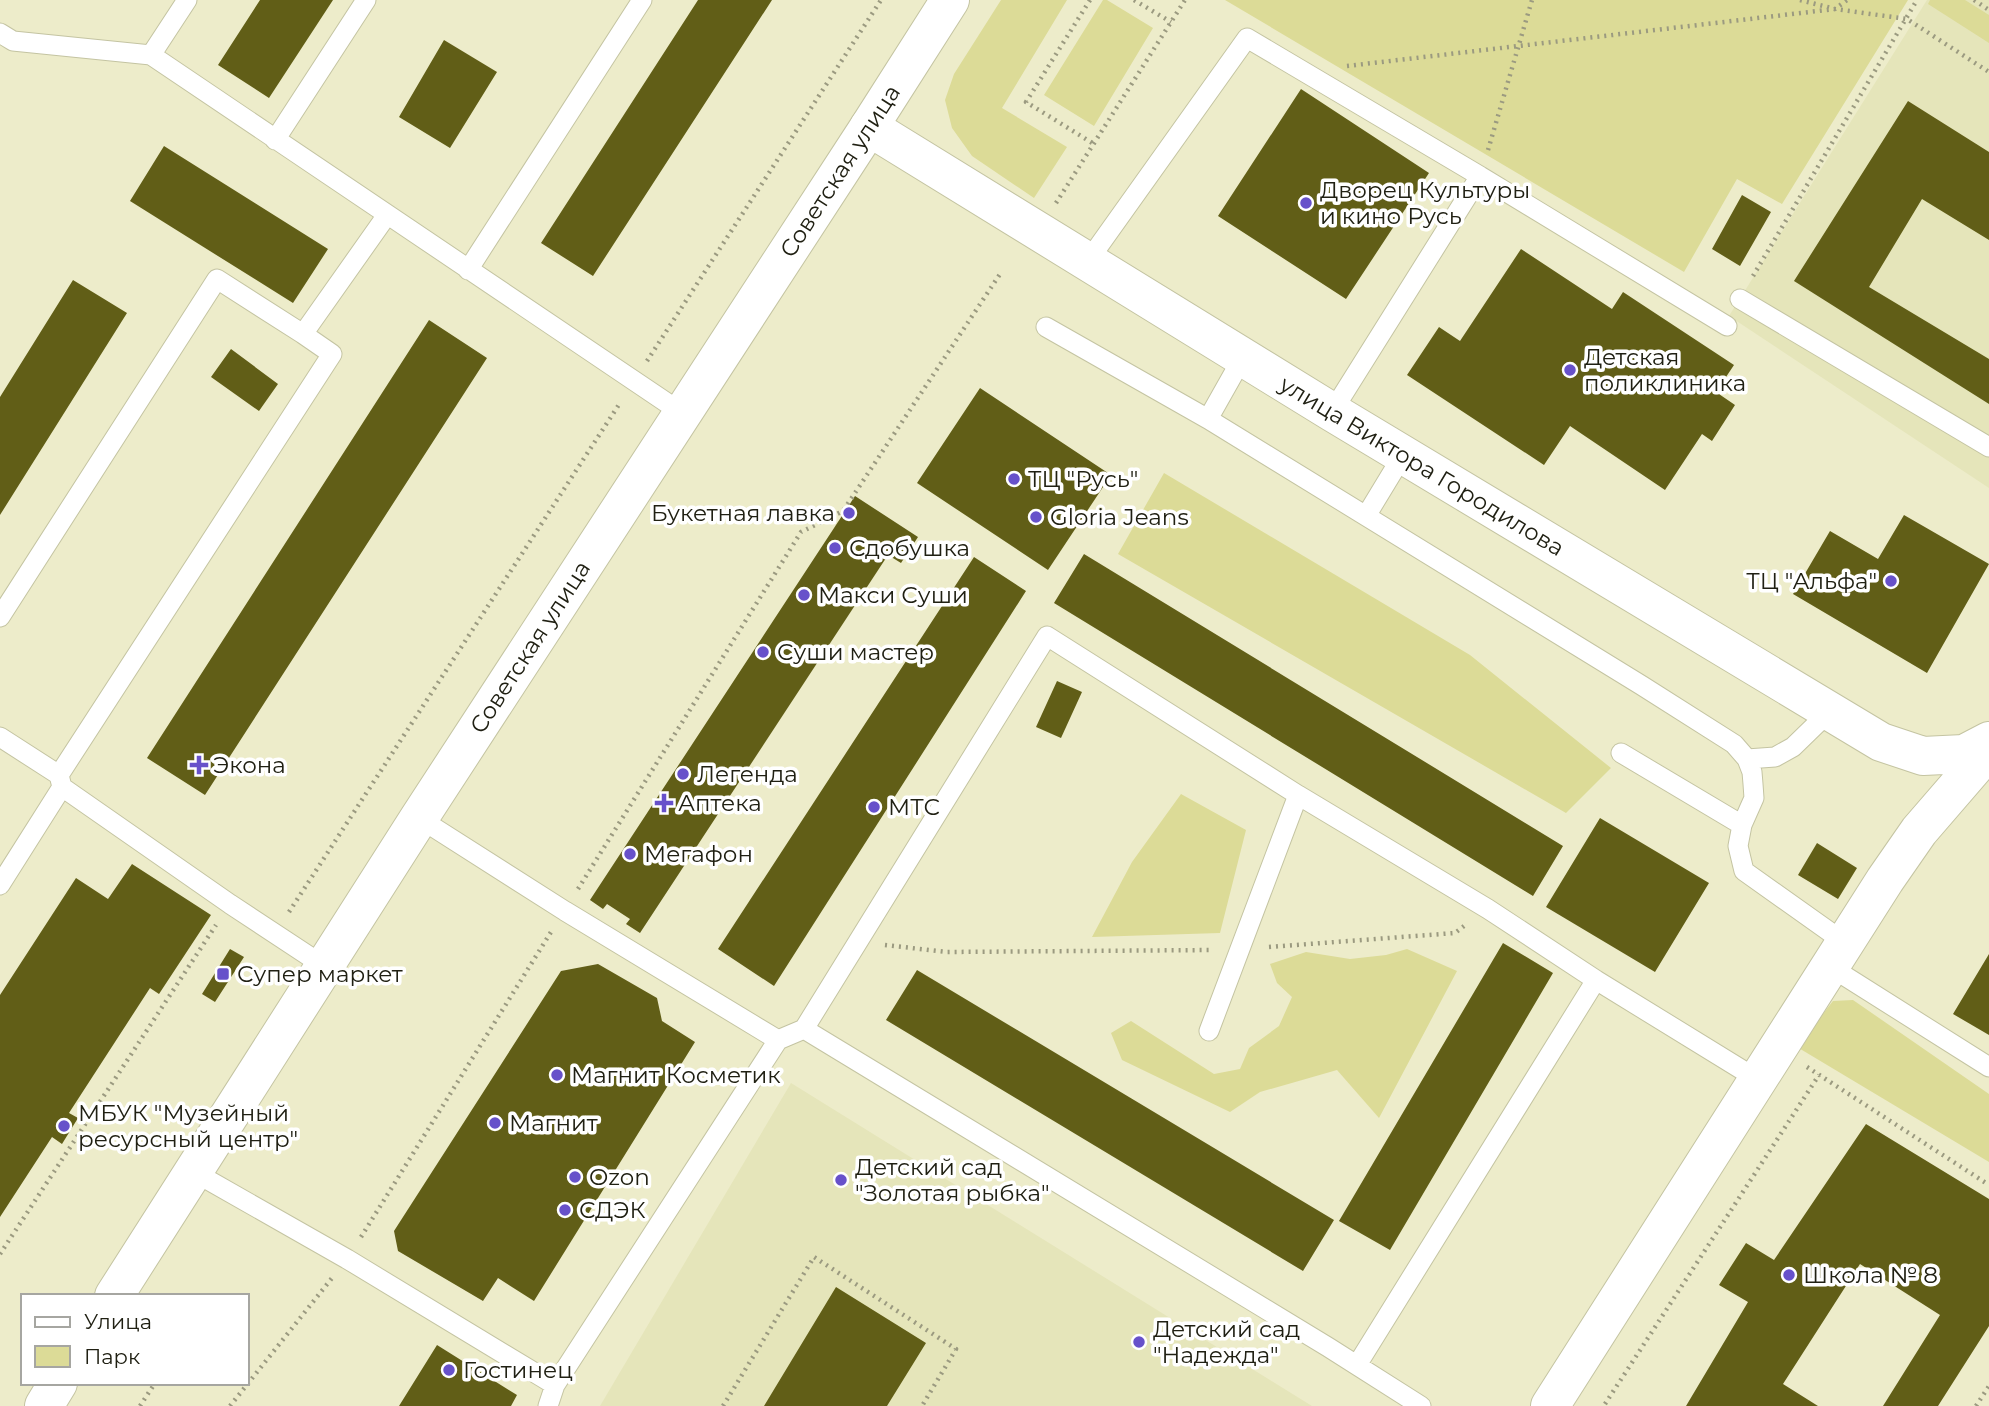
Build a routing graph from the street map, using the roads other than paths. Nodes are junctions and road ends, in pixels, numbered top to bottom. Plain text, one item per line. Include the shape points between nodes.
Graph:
1 (187, 0) edge
2 (366, 0) edge
3 (642, 0) edge
4 (950, 0) edge
5 (0, 33) edge
6 (151, 55) junction
7 (869, 127) junction
8 (275, 140) junction
9 (1480, 176) junction
10 (387, 215) junction
11 (1088, 261) junction
12 (468, 270) junction
13 (1740, 299) road end
14 (1727, 326) dead end
15 (1046, 327) dead end
16 (303, 334) junction
17 (1243, 358) junction
18 (1332, 412) junction
19 (682, 413) junction
20 (1208, 419) junction
21 (1989, 447) edge
22 (1403, 455) junction
23 (1366, 516) junction
24 (0, 617) edge
25 (1829, 711) junction
26 (0, 737) edge
27 (1989, 741) edge
28 (1989, 750) edge
29 (1621, 753) dead end
30 (1747, 759) junction
31 (61, 781) junction
32 (1297, 794) junction
33 (419, 818) junction
34 (1742, 825) junction
35 (0, 885) edge
36 (1837, 954) junction
37 (324, 966) junction
38 (1596, 980) junction
39 (804, 1029) junction
40 (1209, 1031) dead end
41 (778, 1040) junction
42 (1767, 1064) junction
43 (1989, 1067) edge
44 (194, 1172) junction
45 (115, 1294) edge
46 (1357, 1365) junction
47 (57, 1385) edge
48 (555, 1385) junction
49 (44, 1406) edge
50 (548, 1406) edge
51 (1421, 1406) edge
52 (1550, 1406) edge

1 - 6 lane
2 - 8 lane
3 - 12 lane
4 - 7 street, Советская улица
5 - 6 lane via 13,41
6 - 8 lane
7 - 11 street, улица Виктора Городилова
7 - 19 street, Советская улица
8 - 10 lane
9 - 11 lane via 1247,38
9 - 14 lane
9 - 18 lane
10 - 12 lane
10 - 16 lane
11 - 17 street, улица Виктора Городилова
12 - 19 lane
13 - 21 lane
15 - 20 lane
16 - 24 lane via 217,279
16 - 31 lane via 332,354
17 - 18 street, улица Виктора Городилова
17 - 20 lane
18 - 22 street, улица Виктора Городилова
19 - 33 street, Советская улица
20 - 23 lane
22 - 23 lane
22 - 25 street, улица Виктора Городилова
23 - 30 lane via 1664,699 1734,744
25 - 27 street, улица Виктора Городилова via 1881,742 1923,756 1964,754
25 - 30 lane via 1793,747 1775,757
26 - 31 lane
28 - 36 street via 1919,831
29 - 34 lane
30 - 34 lane via 1754,798
31 - 35 lane
31 - 37 lane
32 - 38 lane
32 - 39 lane via 1047,636
32 - 40 lane
33 - 37 street, Советская улица
33 - 41 lane
34 - 36 lane via 1738,846 1744,871
36 - 42 street
36 - 43 lane
37 - 44 street, Советская улица
38 - 42 lane
38 - 46 lane
39 - 41 lane
39 - 46 lane
41 - 48 lane
42 - 52 street
44 - 45 street, Советская улица
44 - 48 lane
46 - 51 lane
47 - 49 street
48 - 50 lane

